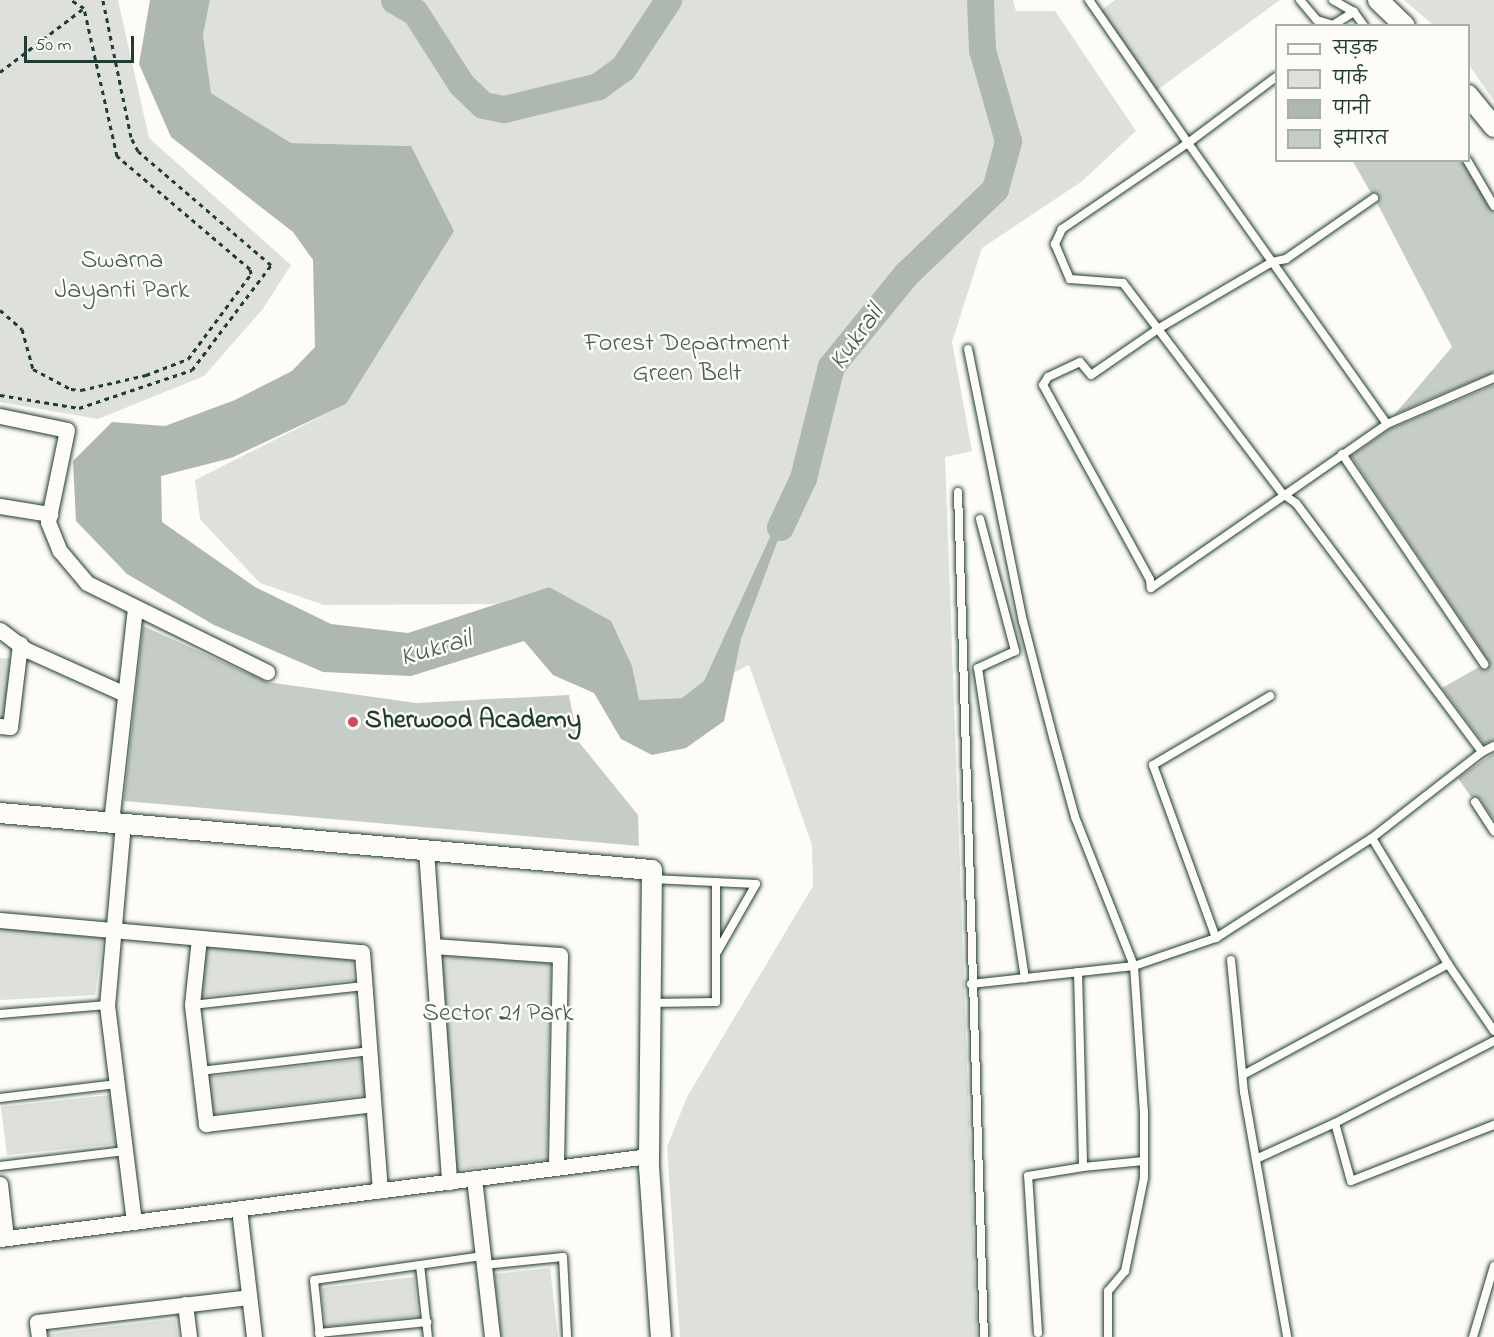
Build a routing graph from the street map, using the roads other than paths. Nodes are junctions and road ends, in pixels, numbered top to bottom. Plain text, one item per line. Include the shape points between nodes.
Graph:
1 (1089, 0) edge
2 (1300, 0) edge
3 (1333, 0) edge
4 (1378, 0) edge
5 (1354, 12) junction
6 (1330, 24) edge
7 (1335, 24) edge
8 (1363, 24) edge
9 (1403, 24) edge
10 (1275, 78) edge
11 (1470, 97) edge
12 (1494, 126) edge
13 (1188, 143) junction
14 (1468, 162) edge
15 (1374, 198) dead end
16 (1494, 206) edge
17 (1272, 262) junction
18 (1158, 329) junction
19 (968, 349) dead end
20 (1494, 378) edge
21 (0, 417) edge
22 (1387, 424) junction
23 (1342, 454) junction
24 (958, 492) dead end
25 (1283, 494) junction
26 (0, 506) edge
27 (50, 514) junction
28 (980, 519) dead end
29 (135, 607) junction
30 (0, 630) edge
31 (20, 644) junction
32 (1484, 664) dead end
33 (267, 672) dead end
34 (125, 694) junction
35 (1270, 696) dead end
36 (0, 726) edge
37 (1494, 746) edge
38 (1482, 752) junction
39 (1474, 802) dead end
40 (0, 813) edge
41 (117, 822) junction
42 (1494, 831) edge
43 (1372, 838) junction
44 (426, 850) junction
45 (651, 879) junction
46 (716, 882) junction
47 (0, 920) edge
48 (114, 930) junction
49 (199, 938) junction
50 (1216, 938) junction
51 (433, 946) junction
52 (717, 953) junction
53 (1231, 960) dead end
54 (1448, 964) junction
55 (1134, 966) junction
56 (1078, 972) junction
57 (1025, 978) junction
58 (971, 984) junction
59 (364, 986) junction
60 (650, 1003) junction
61 (107, 1005) junction
62 (192, 1005) junction
63 (0, 1014) edge
64 (1494, 1031) edge
65 (1494, 1041) edge
66 (369, 1052) junction
67 (200, 1071) junction
68 (1243, 1075) junction
69 (117, 1084) junction
70 (0, 1098) edge
71 (373, 1104) junction
72 (1335, 1123) junction
73 (1494, 1125) edge
74 (125, 1151) junction
75 (649, 1156) junction
76 (1256, 1160) junction
77 (1144, 1161) junction
78 (0, 1166) edge
79 (1083, 1167) junction
80 (556, 1168) junction
81 (474, 1178) junction
82 (448, 1182) junction
83 (0, 1184) edge
84 (380, 1190) junction
85 (239, 1209) junction
86 (134, 1222) junction
87 (3, 1239) edge
88 (484, 1261) junction
89 (420, 1265) junction
90 (1494, 1266) edge
91 (249, 1297) junction
92 (185, 1305) junction
93 (427, 1322) junction
94 (1038, 1333) dead end
95 (319, 1335) edge
96 (39, 1337) edge
97 (189, 1337) edge
98 (254, 1337) edge
99 (429, 1337) edge
100 (492, 1337) edge
101 (567, 1337) edge
102 (661, 1337) edge
103 (984, 1337) edge
104 (1108, 1337) edge
105 (1287, 1337) edge
106 (1473, 1337) edge

1 - 13 lane
2 - 6 lane via 1317,20
3 - 5 lane
4 - 9 street
5 - 7 lane
5 - 8 lane
10 - 13 lane
11 - 12 street
13 - 17 lane
13 - 18 lane via 1062,229 1055,244 1070,279 1123,283
14 - 16 lane
15 - 17 lane via 1286,259
17 - 18 lane
17 - 22 lane
18 - 25 lane
18 - 25 lane via 1091,375 1080,362 1048,377 1043,386 1151,588
19 - 55 lane via 1023,621 1053,737 1075,817
20 - 22 lane
21 - 27 street via 67,430
22 - 23 lane
23 - 25 lane
23 - 32 lane
24 - 58 lane
25 - 38 lane via 1296,503
26 - 27 street
27 - 29 street via 48,522 60,551 87,583
28 - 57 lane via 1015,651 978,669
29 - 33 street
29 - 34 street
30 - 31 street
31 - 34 street
31 - 36 street via 10,727
34 - 41 street
35 - 50 lane via 1153,765
37 - 38 lane
38 - 43 lane
39 - 42 lane
40 - 41 street
41 - 44 street
41 - 48 street
43 - 50 lane
43 - 54 lane
44 - 45 street via 652,870
44 - 51 street
45 - 46 lane
45 - 60 street
46 - 52 lane
46 - 52 lane via 756,884
47 - 48 street
48 - 49 street
48 - 61 street
49 - 59 street via 362,952
49 - 62 street
50 - 55 lane
51 - 80 street via 560,955
51 - 82 street
52 - 60 lane via 716,1002
53 - 68 lane
54 - 64 lane
54 - 68 lane
55 - 56 lane
55 - 77 lane
56 - 57 lane
56 - 79 lane
57 - 58 lane
58 - 103 lane
59 - 62 lane
59 - 66 street
60 - 75 street
61 - 63 lane
61 - 69 street
62 - 67 street
65 - 72 lane
66 - 67 lane
66 - 71 street
67 - 71 street via 206,1124
68 - 76 lane
69 - 70 lane
69 - 74 street
71 - 84 street
72 - 73 lane via 1351,1181
72 - 76 lane
74 - 78 lane
74 - 86 street
75 - 80 street
75 - 102 street
76 - 105 lane
77 - 79 lane
77 - 104 lane via 1125,1271 1108,1291
79 - 94 lane via 1028,1176
80 - 81 street
81 - 82 street
81 - 88 street
82 - 84 street
83 - 87 street
84 - 85 street
85 - 86 street
85 - 91 street
86 - 87 street
88 - 89 lane
88 - 100 street
88 - 101 lane via 563,1257
89 - 93 lane
89 - 95 lane via 314,1280
90 - 106 lane
91 - 92 street
91 - 98 street
92 - 96 street via 37,1322
92 - 97 street
93 - 95 lane
93 - 99 lane

